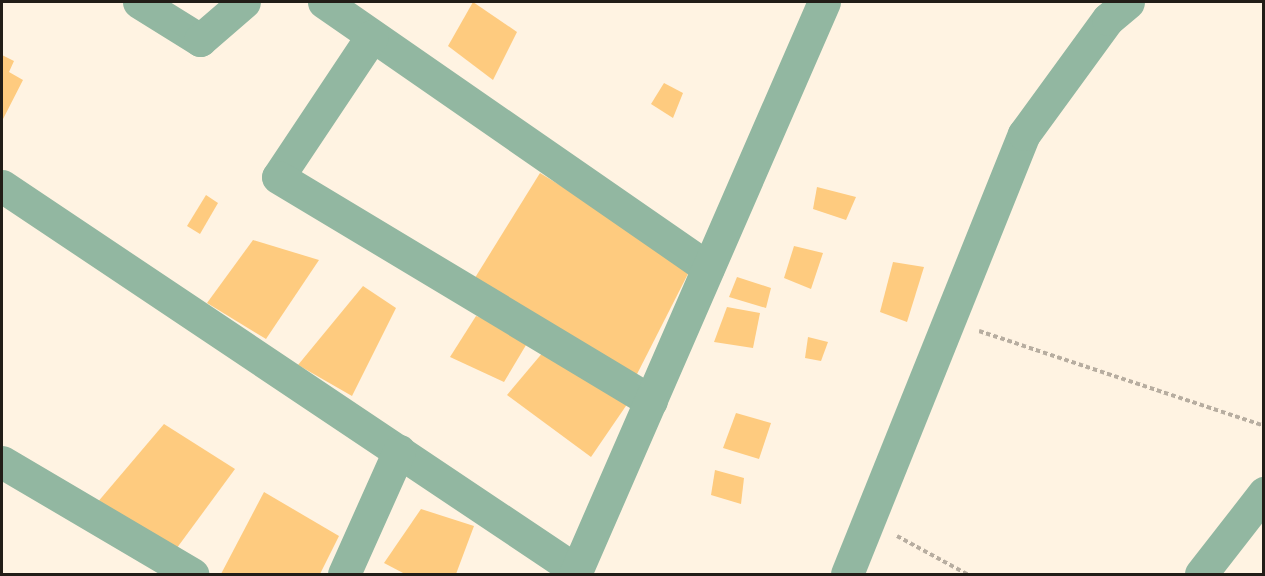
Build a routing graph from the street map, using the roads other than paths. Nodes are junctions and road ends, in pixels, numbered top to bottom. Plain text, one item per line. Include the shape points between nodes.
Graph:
1 (139, 2) edge
2 (244, 2) edge
3 (324, 2) edge
4 (1128, 2) edge
5 (812, 10) edge
6 (372, 36) junction
7 (2, 186) edge
8 (708, 268) junction
9 (651, 400) junction
10 (399, 451) junction
11 (2, 462) edge
12 (1263, 493) edge
13 (576, 573) edge
14 (192, 574) edge
15 (344, 574) edge
16 (848, 574) edge
17 (1201, 574) edge

1 - 2 street via 200,40
3 - 6 street
4 - 16 street via 1108,19 1024,134
5 - 8 street
6 - 8 street
6 - 9 street via 278,177
7 - 10 street
8 - 9 street
9 - 13 street
10 - 13 street
10 - 15 street
11 - 14 street
12 - 17 street

